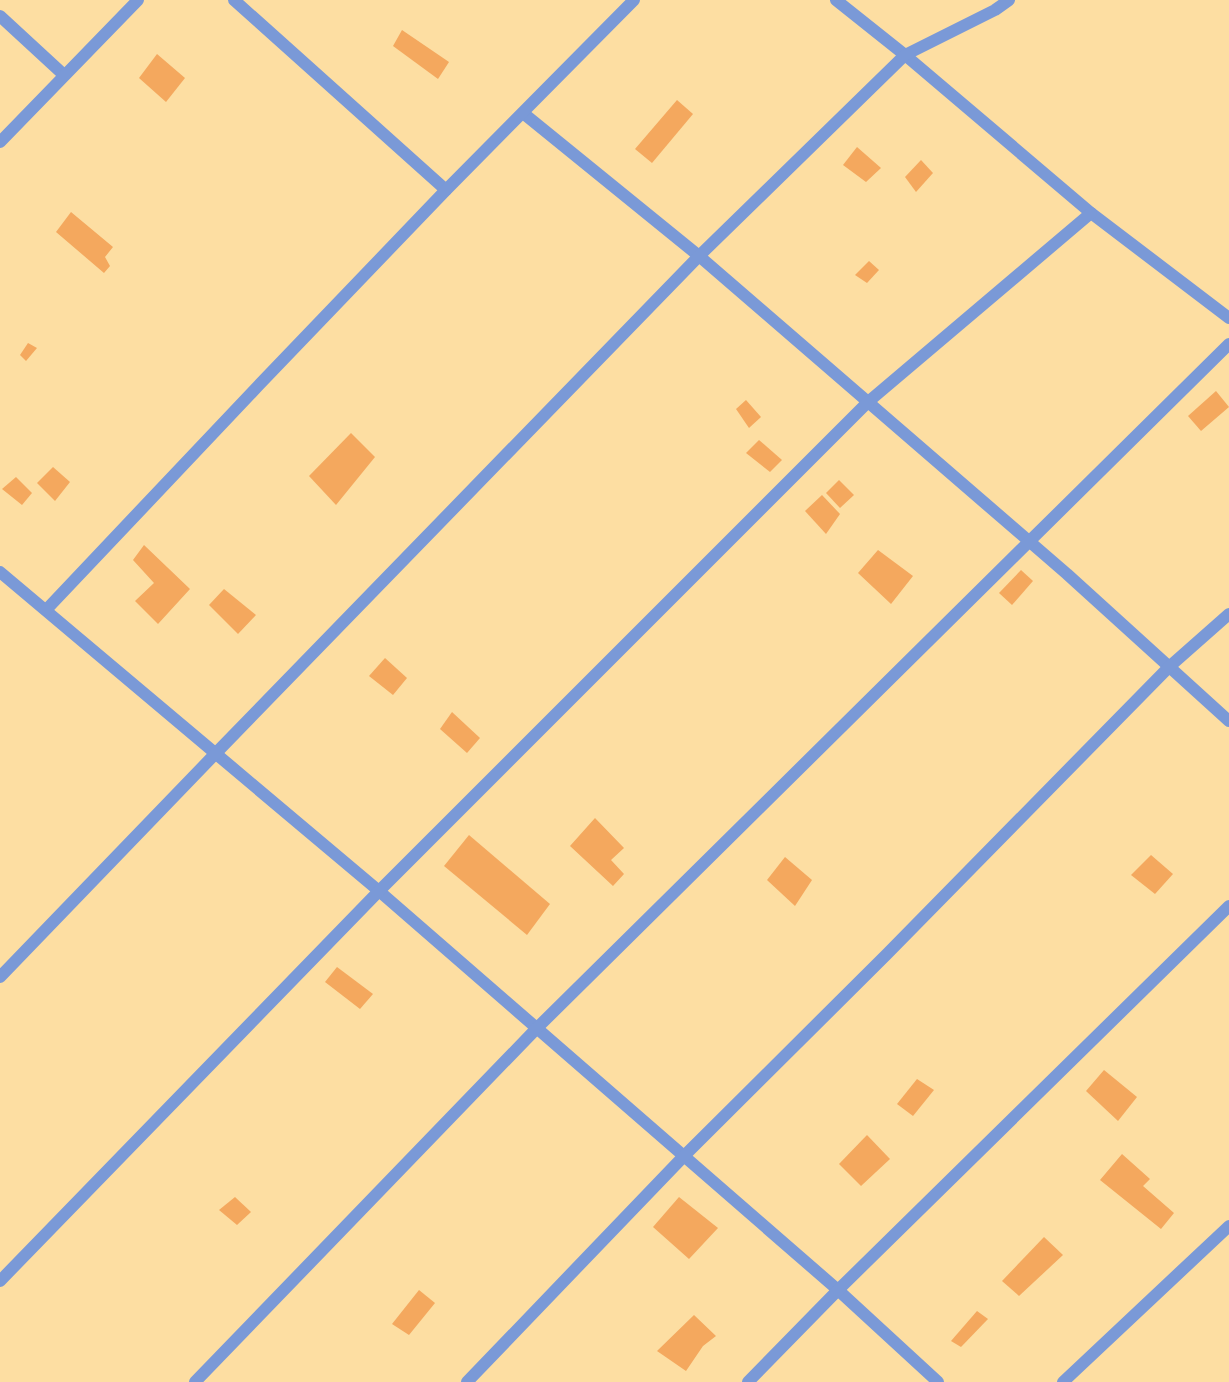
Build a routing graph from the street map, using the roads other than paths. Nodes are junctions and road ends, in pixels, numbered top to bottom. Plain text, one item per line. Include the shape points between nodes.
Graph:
1 (138, 0) edge
2 (234, 0) edge
3 (634, 0) edge
4 (836, 0) edge
5 (1009, 0) edge
6 (0, 16) edge
7 (906, 55) junction
8 (64, 75) junction
9 (523, 113) junction
10 (0, 142) edge
11 (446, 190) junction
12 (1091, 213) junction
13 (699, 256) junction
14 (1229, 318) edge
15 (1229, 344) edge
16 (868, 402) junction
17 (1029, 541) junction
18 (0, 573) edge
19 (46, 610) junction
20 (1229, 614) edge
21 (1169, 667) junction
22 (1229, 721) edge
23 (216, 753) junction
24 (379, 891) junction
25 (1229, 906) edge
26 (0, 977) edge
27 (537, 1028) junction
28 (684, 1156) junction
29 (1229, 1226) edge
30 (0, 1281) edge
31 (838, 1290) junction
32 (195, 1382) edge
33 (467, 1382) edge
34 (748, 1382) edge
35 (938, 1382) edge
36 (1063, 1382) edge

1 - 8 street
2 - 11 street
3 - 9 street
4 - 7 street
5 - 7 street
6 - 8 street
7 - 12 street
7 - 13 street
8 - 10 street
9 - 11 street
9 - 13 street
11 - 19 street
12 - 14 street
12 - 16 street
13 - 16 street
13 - 23 street
15 - 17 street
16 - 17 street
16 - 24 street
17 - 21 street
17 - 27 street
18 - 19 street
19 - 23 street
20 - 21 street
21 - 22 street
21 - 28 street
23 - 24 street
23 - 26 street
24 - 27 street
24 - 30 street
25 - 31 street
27 - 28 street
27 - 32 street
28 - 31 street
28 - 33 street
29 - 36 street
31 - 34 street
31 - 35 street

